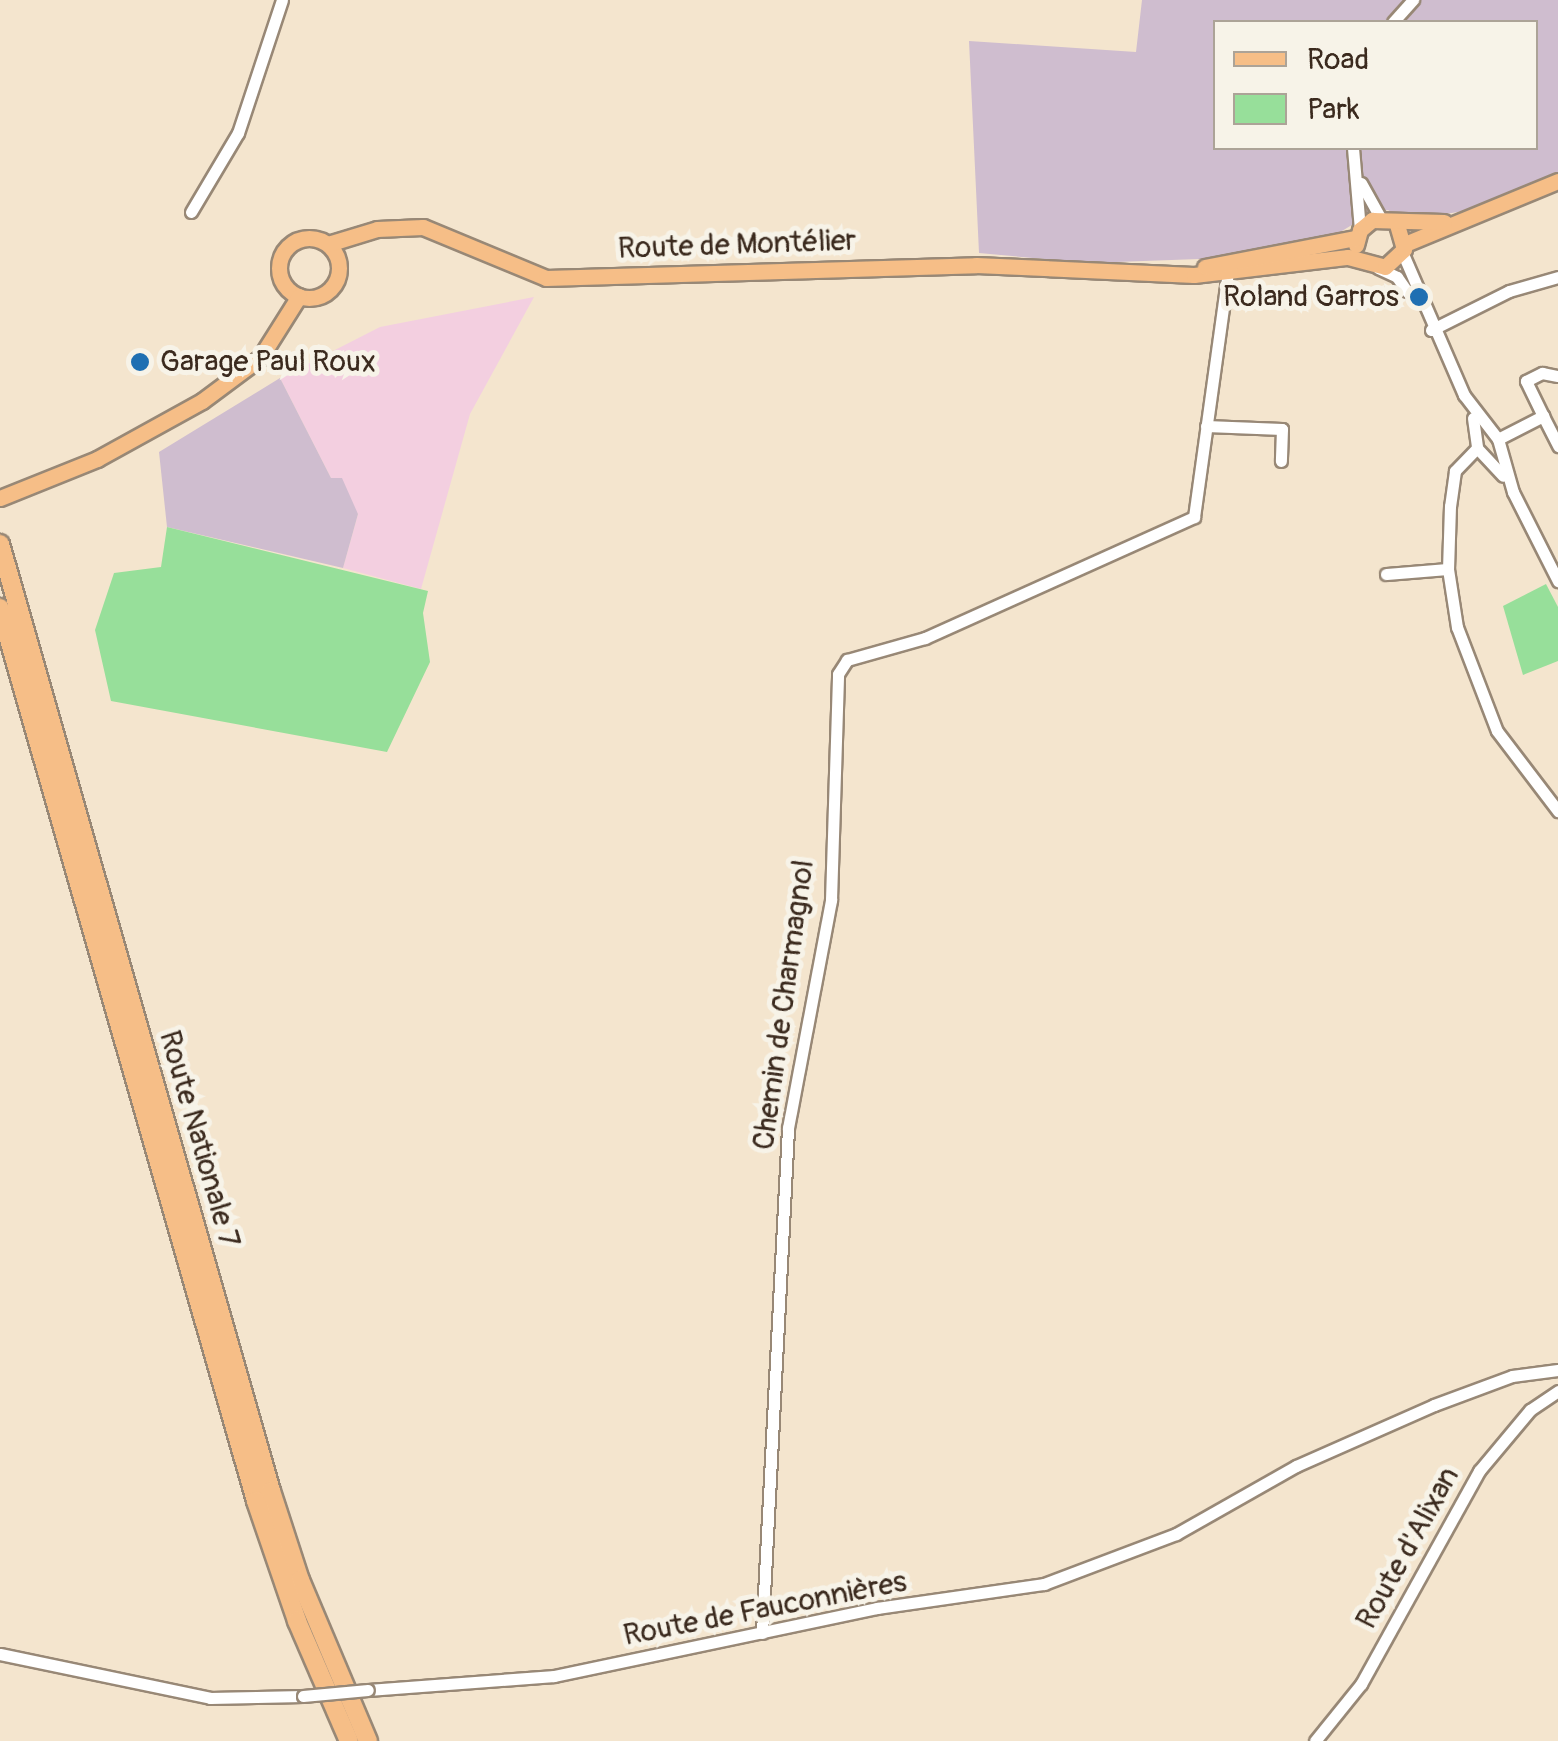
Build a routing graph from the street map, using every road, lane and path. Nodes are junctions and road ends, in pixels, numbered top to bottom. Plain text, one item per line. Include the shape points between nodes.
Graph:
1 (282, 0) edge
2 (1413, 0) edge
3 (1395, 20) edge
4 (1353, 150) edge
5 (1356, 166) junction
6 (1558, 181) edge
7 (191, 212) dead end
8 (1380, 218) junction
9 (1471, 219) junction
10 (1398, 225) junction
11 (1358, 234) junction
12 (328, 244) junction
13 (1404, 249) junction
14 (1361, 258) junction
15 (1229, 268) junction
16 (1377, 268) junction
17 (1558, 277) edge
18 (299, 296) junction
19 (1432, 330) junction
20 (1558, 376) edge
21 (1543, 416) junction
22 (1206, 426) junction
23 (1488, 443) junction
24 (1558, 446) edge
25 (1281, 461) dead end
26 (2, 497) edge
27 (0, 544) edge
28 (1558, 549) edge
29 (1545, 554) junction
30 (1448, 568) junction
31 (1386, 574) dead end
32 (1558, 581) edge
33 (0, 608) edge
34 (1558, 811) edge
35 (1558, 1370) edge
36 (1558, 1391) edge
37 (762, 1633) junction
38 (0, 1654) edge
39 (349, 1741) edge
40 (368, 1741) edge
41 (1315, 1741) edge

1 - 7 street via 238,133
2 - 3 street
4 - 5 street
5 - 8 street
5 - 11 street
6 - 9 main road
8 - 10 main road
8 - 11 main road, Route de Montélier
9 - 10 main road
9 - 13 main road
10 - 13 main road
11 - 14 main road
11 - 15 main road, Route de Montélier
12 - 15 main road, Route de Montélier via 376,228 423,227 546,278 976,264 1161,273
12 - 18 main road via 340,266 334,285 319,296
12 - 18 main road via 305,238 282,255 284,284
13 - 16 main road
13 - 19 street
14 - 15 main road, Route de Montélier
14 - 16 main road
15 - 22 street, Chemin de Charmagnol
16 - 19 street via 1403,282
17 - 19 street via 1510,291
18 - 26 main road via 260,358 202,401 98,459
19 - 23 street
20 - 21 street via 1542,373 1526,381
21 - 23 street
21 - 24 street
22 - 25 street via 1282,428
22 - 37 street, Chemin de Charmagnol via 1194,517 925,638 847,660 838,674 830,900 788,1128
23 - 29 street
23 - 30 street via 1454,471
27 - 40 highway, Route Nationale 7 via 276,1508
28 - 29 street
29 - 32 street
30 - 31 street
30 - 34 street via 1457,627 1488,714
33 - 39 highway, Route Nationale 7 via 256,1501 296,1621
35 - 37 street, Route de Fauconnières via 1512,1376 1434,1405 1296,1466 1176,1534 1080,1573 1012,1592 877,1608
36 - 41 street, Route d'Alixan via 1530,1410 1479,1471 1361,1684
37 - 38 street, Route de Fauconnières, bridge via 554,1676 303,1696 210,1698

